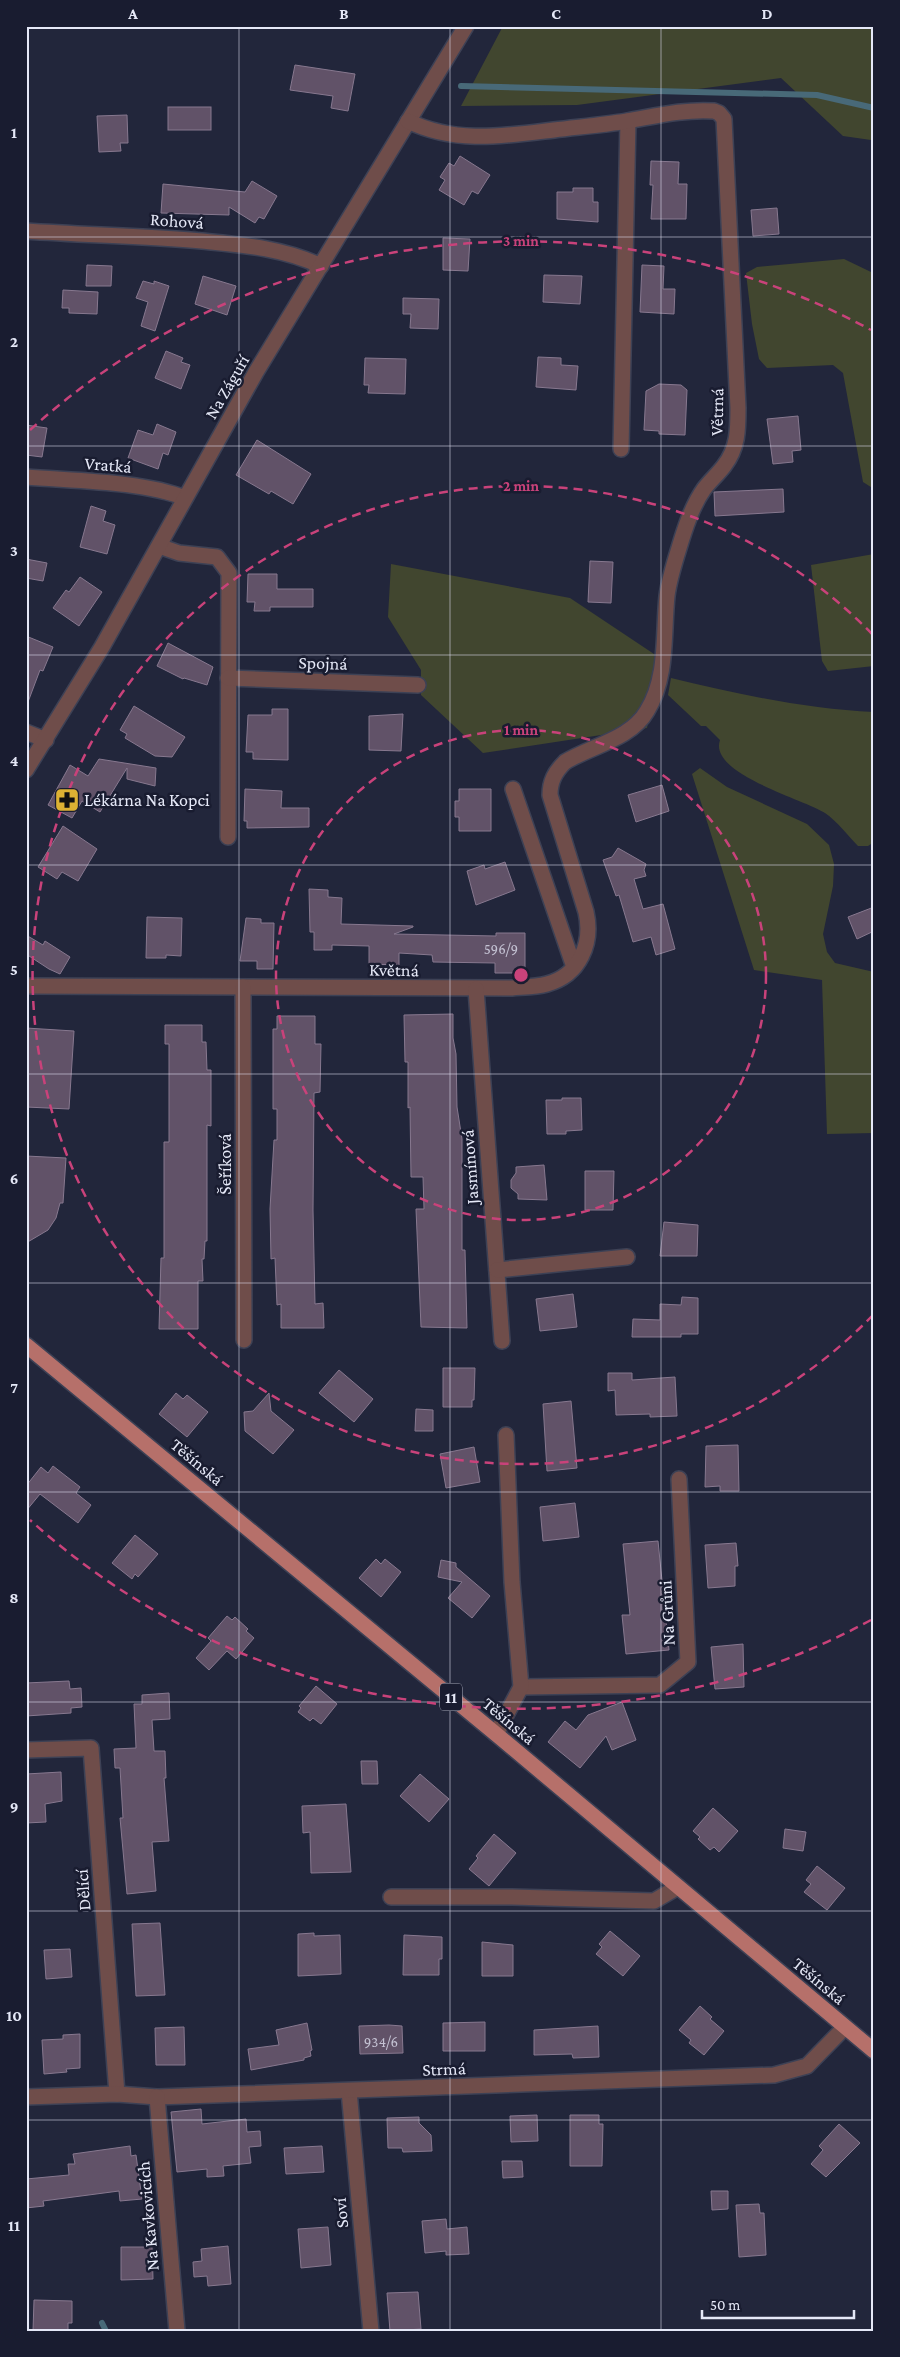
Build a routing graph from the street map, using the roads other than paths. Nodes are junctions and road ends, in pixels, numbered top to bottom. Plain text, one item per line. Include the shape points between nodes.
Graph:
1 (466, 26) edge
2 (408, 121) junction
3 (628, 121) junction
4 (26, 231) edge
5 (321, 266) junction
6 (621, 449) dead end
7 (26, 477) edge
8 (186, 498) junction
9 (159, 546) junction
10 (228, 678) junction
11 (418, 685) dead end
12 (26, 732) edge
13 (46, 740) junction
14 (26, 770) edge
15 (514, 789) dead end
16 (550, 795) joint
17 (228, 838) dead end
18 (574, 967) junction
19 (26, 986) edge
20 (243, 987) junction
21 (476, 989) junction
22 (627, 1257) dead end
23 (497, 1270) junction
24 (244, 1340) dead end
25 (502, 1341) dead end
26 (26, 1345) edge
27 (506, 1435) dead end
28 (679, 1479) dead end
29 (521, 1687) junction
30 (496, 1734) junction
31 (26, 1750) edge
32 (678, 1887) junction
33 (391, 1897) dead end
34 (845, 2027) junction
35 (874, 2051) edge
36 (349, 2091) junction
37 (117, 2094) junction
38 (26, 2097) edge
39 (157, 2097) junction
40 (177, 2331) edge
41 (371, 2331) edge

1 - 2 street, Na Záguří
2 - 3 street, Větrná via 442,134 470,137 500,137
2 - 5 street, Na Záguří
3 - 6 street
3 - 16 street, Větrná via 677,111 714,111 722,116 726,134 738,428 734,449 700,497 679,546 667,595 665,650 657,690 643,718 626,732 565,762 553,777
4 - 5 street, Rohová via 249,245 281,251
5 - 8 street, Na Záguří via 256,372
7 - 8 street, Vratká via 150,488
8 - 9 street, Na Záguří
9 - 10 street via 179,553 217,557 229,572
9 - 13 street, Na Záguří
10 - 11 street, Spojná
10 - 17 street
12 - 13 street
13 - 14 street, Na Záguří
15 - 18 street
16 - 18 street, Květná via 588,922 586,948
18 - 21 street, Květná via 558,979 542,985
19 - 20 street, Květná
20 - 21 street, Květná
20 - 24 street, Šeříková
21 - 23 street, Jasmínová
22 - 23 street
23 - 25 street, Jasmínová
26 - 30 main road, Těšínská / 11
27 - 29 street via 512,1582
28 - 29 street, Na Grůni via 688,1662 660,1685
29 - 30 street
30 - 32 main road, Těšínská / 11
31 - 37 street, Dělící via 91,1748
32 - 33 street via 654,1900
32 - 34 main road, Těšínská / 11
34 - 35 main road, Těšínská / 11
34 - 36 street, Strmá via 807,2066 774,2075
36 - 39 street, Strmá
36 - 41 street, Soví
37 - 38 street, Strmá
37 - 39 street, Strmá
39 - 40 street, Na Kavkovicích

